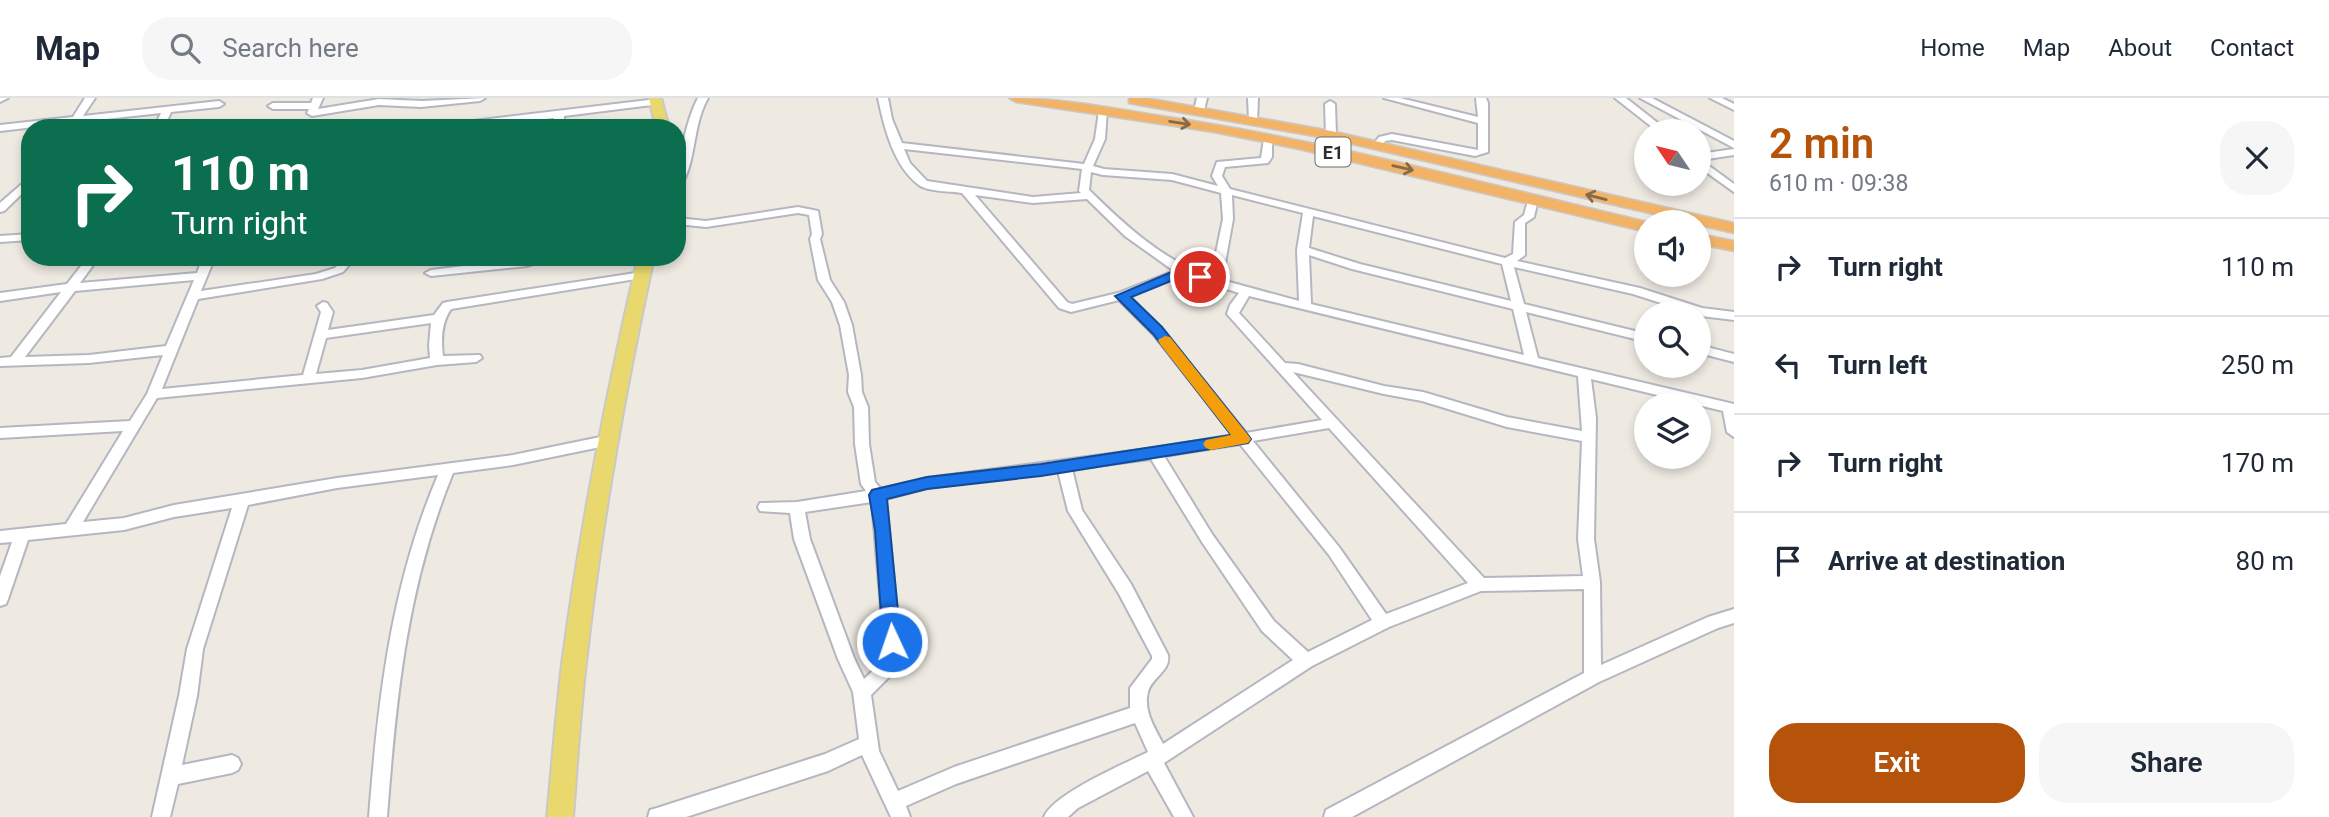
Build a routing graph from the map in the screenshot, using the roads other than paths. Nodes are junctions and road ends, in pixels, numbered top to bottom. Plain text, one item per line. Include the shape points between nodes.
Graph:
1 (90, 98) edge
2 (703, 98) edge
3 (883, 98) edge
4 (1016, 98) edge
5 (1253, 98) edge
6 (1389, 98) edge
7 (1480, 98) edge
8 (1620, 98) edge
9 (1645, 98) edge
10 (1715, 98) edge
11 (416, 100) edge
12 (656, 100) edge
13 (316, 102) edge
14 (599, 103) edge
15 (219, 104) dead end
16 (1200, 104) edge
17 (1330, 104) dead end
18 (273, 106) dead end
19 (1112, 107) edge
20 (1734, 107) edge
21 (167, 110) junction
22 (476, 112) edge
23 (562, 114) junction
24 (76, 119) edge
25 (102, 119) edge
26 (163, 119) edge
27 (559, 119) edge
28 (661, 119) edge
29 (1647, 119) edge
30 (1254, 120) junction
31 (1483, 121) junction
32 (21, 127) edge
33 (0, 128) edge
34 (1331, 135) junction
35 (1300, 137) junction
36 (1269, 139) junction
37 (1734, 145) edge
38 (899, 146) junction
39 (1377, 146) junction
40 (1734, 152) edge
41 (1712, 156) edge
42 (686, 162) edge
43 (1087, 167) junction
44 (1712, 171) edge
45 (21, 190) edge
46 (1226, 190) junction
47 (1734, 190) edge
48 (0, 191) edge
49 (966, 191) junction
50 (21, 193) edge
51 (1087, 196) junction
52 (1533, 199) junction
53 (1622, 203) junction
54 (0, 209) edge
55 (1309, 210) junction
56 (1618, 220) junction
57 (686, 222) edge
58 (1634, 224) edge
59 (1734, 228) edge
60 (21, 238) edge
61 (0, 239) edge
62 (1711, 241) edge
63 (1734, 246) edge
64 (1303, 250) junction
65 (1507, 262) junction
66 (87, 266) edge
67 (204, 266) edge
68 (343, 266) edge
69 (434, 266) edge
70 (503, 266) edge
71 (644, 266) edge
72 (1183, 271) junction
73 (199, 276) junction
74 (1216, 283) junction
75 (70, 288) junction
76 (1246, 292) junction
77 (193, 296) junction
78 (1122, 296) junction
79 (0, 297) edge
80 (323, 306) dead end
81 (1305, 306) junction
82 (1518, 308) junction
83 (1732, 314) edge
84 (438, 318) junction
85 (322, 335) junction
86 (1634, 335) edge
87 (171, 350) junction
88 (1711, 352) edge
89 (476, 358) dead end
90 (1734, 358) edge
91 (1532, 360) junction
92 (15, 361) junction
93 (437, 361) junction
94 (0, 362) edge
95 (1281, 367) junction
96 (1584, 373) junction
97 (308, 379) junction
98 (153, 394) junction
99 (1731, 408) edge
100 (1332, 423) junction
101 (134, 426) junction
102 (1734, 432) edge
103 (0, 433) edge
104 (1588, 437) junction
105 (1243, 439) junction
106 (610, 440) junction
107 (1155, 453) junction
108 (1064, 466) junction
109 (448, 468) junction
110 (878, 495) junction
111 (242, 501) junction
112 (765, 507) dead end
113 (797, 508) junction
114 (69, 531) junction
115 (22, 535) junction
116 (0, 537) edge
117 (1592, 582) junction
118 (1480, 585) junction
119 (0, 599) edge
120 (1734, 616) edge
121 (1383, 622) junction
122 (1307, 661) junction
123 (1593, 677) junction
124 (862, 692) junction
125 (1139, 713) junction
126 (870, 743) junction
127 (1156, 758) junction
128 (232, 765) dead end
129 (172, 776) junction
130 (897, 809) edge
131 (161, 817) edge
132 (378, 817) edge
133 (560, 817) edge
134 (657, 817) edge
135 (1053, 817) edge
136 (1184, 817) edge
137 (1334, 817) edge

1 - 24 street
2 - 42 street via 692,121
3 - 38 street
4 - 19 highway, E1
5 - 30 street
6 - 31 street
7 - 31 street
8 - 29 street
9 - 37 street
10 - 20 street
11 - 13 street via 316,114 312,113
11 - 22 street
12 - 14 street
12 - 28 main road
13 - 18 street
14 - 23 street
15 - 21 street
16 - 19 highway, E1
16 - 30 highway, E1
17 - 34 street
19 -> 36 highway, E1
19 - 43 street
21 - 25 street
21 - 26 street
22 - 23 street
23 - 27 street
30 - 35 highway, E1
31 - 39 street via 1483,152 1392,137
32 - 33 street
34 - 35 highway, E1
34 - 39 highway, E1
35 - 36 highway, E1
35 -> 52 highway, E1
36 - 46 street via 1264,161 1221,164 1217,176
38 - 43 street
38 - 49 street via 905,164 924,184
53 -> 39 highway, E1
40 - 41 street
43 - 46 street via 1171,177
43 - 51 street
44 - 47 street
45 - 48 street
46 - 55 street
46 - 74 street via 1227,219
49 - 51 street via 1032,200
49 - 78 street via 1063,305 1076,309
50 - 54 street
51 - 72 street via 1129,234
52 - 56 highway, E1
52 - 65 street via 1529,217 1520,222 1519,256
53 - 56 highway
53 - 59 highway, E1
55 - 64 street
55 - 65 street
56 - 58 highway, E1
57 - 110 street via 798,210 814,214 824,280 846,325 861,407 868,484
60 - 61 street
62 - 63 highway
64 - 81 street
64 - 82 street
65 - 82 street
65 - 83 street via 1636,291 1701,312
66 - 75 street
67 - 73 street
68 - 77 street via 318,277
69 - 70 street via 429,277
71 - 84 street via 447,306
71 - 106 main road
72 - 74 street
72 - 78 street
73 - 75 street
73 - 77 street
74 - 76 street
75 - 79 street
75 - 92 street
76 - 81 street
76 - 95 street via 1233,314
77 - 87 street
78 - 105 street via 1157,331
80 - 85 street via 327,312
81 - 91 street
82 - 86 street
82 - 91 street
84 - 85 street
84 - 93 street
85 - 97 street
87 - 92 street
87 - 98 street
88 - 90 street
89 - 93 street
91 - 96 street
92 - 94 street
93 - 97 street
95 - 100 street
95 - 104 street
96 - 99 street
96 - 104 street
97 - 98 street
98 - 101 street
99 - 102 street
100 - 105 street
100 - 118 street
101 - 103 street
101 - 114 street
104 - 117 street via 1586,539
105 - 107 street
105 - 121 street via 1334,551
106 - 109 street
106 - 133 main road via 574,664
107 - 108 street
107 - 122 street via 1268,626
108 - 110 street via 927,483
108 - 125 street via 1075,511 1160,655 1161,662 1139,688
109 - 111 street
109 - 132 street via 435,494 402,600
110 - 113 street
110 - 124 street via 892,642 885,670
111 - 114 street
111 - 129 street via 195,649
112 - 113 street
113 - 124 street via 802,539
114 - 115 street
115 - 116 street
115 - 119 street
117 - 118 street
117 - 123 street
118 - 121 street
120 - 123 street
121 - 122 street
122 - 127 street
123 - 137 street
124 - 126 street
125 - 127 street
125 - 130 street via 954,776
126 - 130 street
126 - 134 street via 828,762
127 - 135 street via 1071,802
127 - 136 street
128 - 129 street
129 - 131 street

